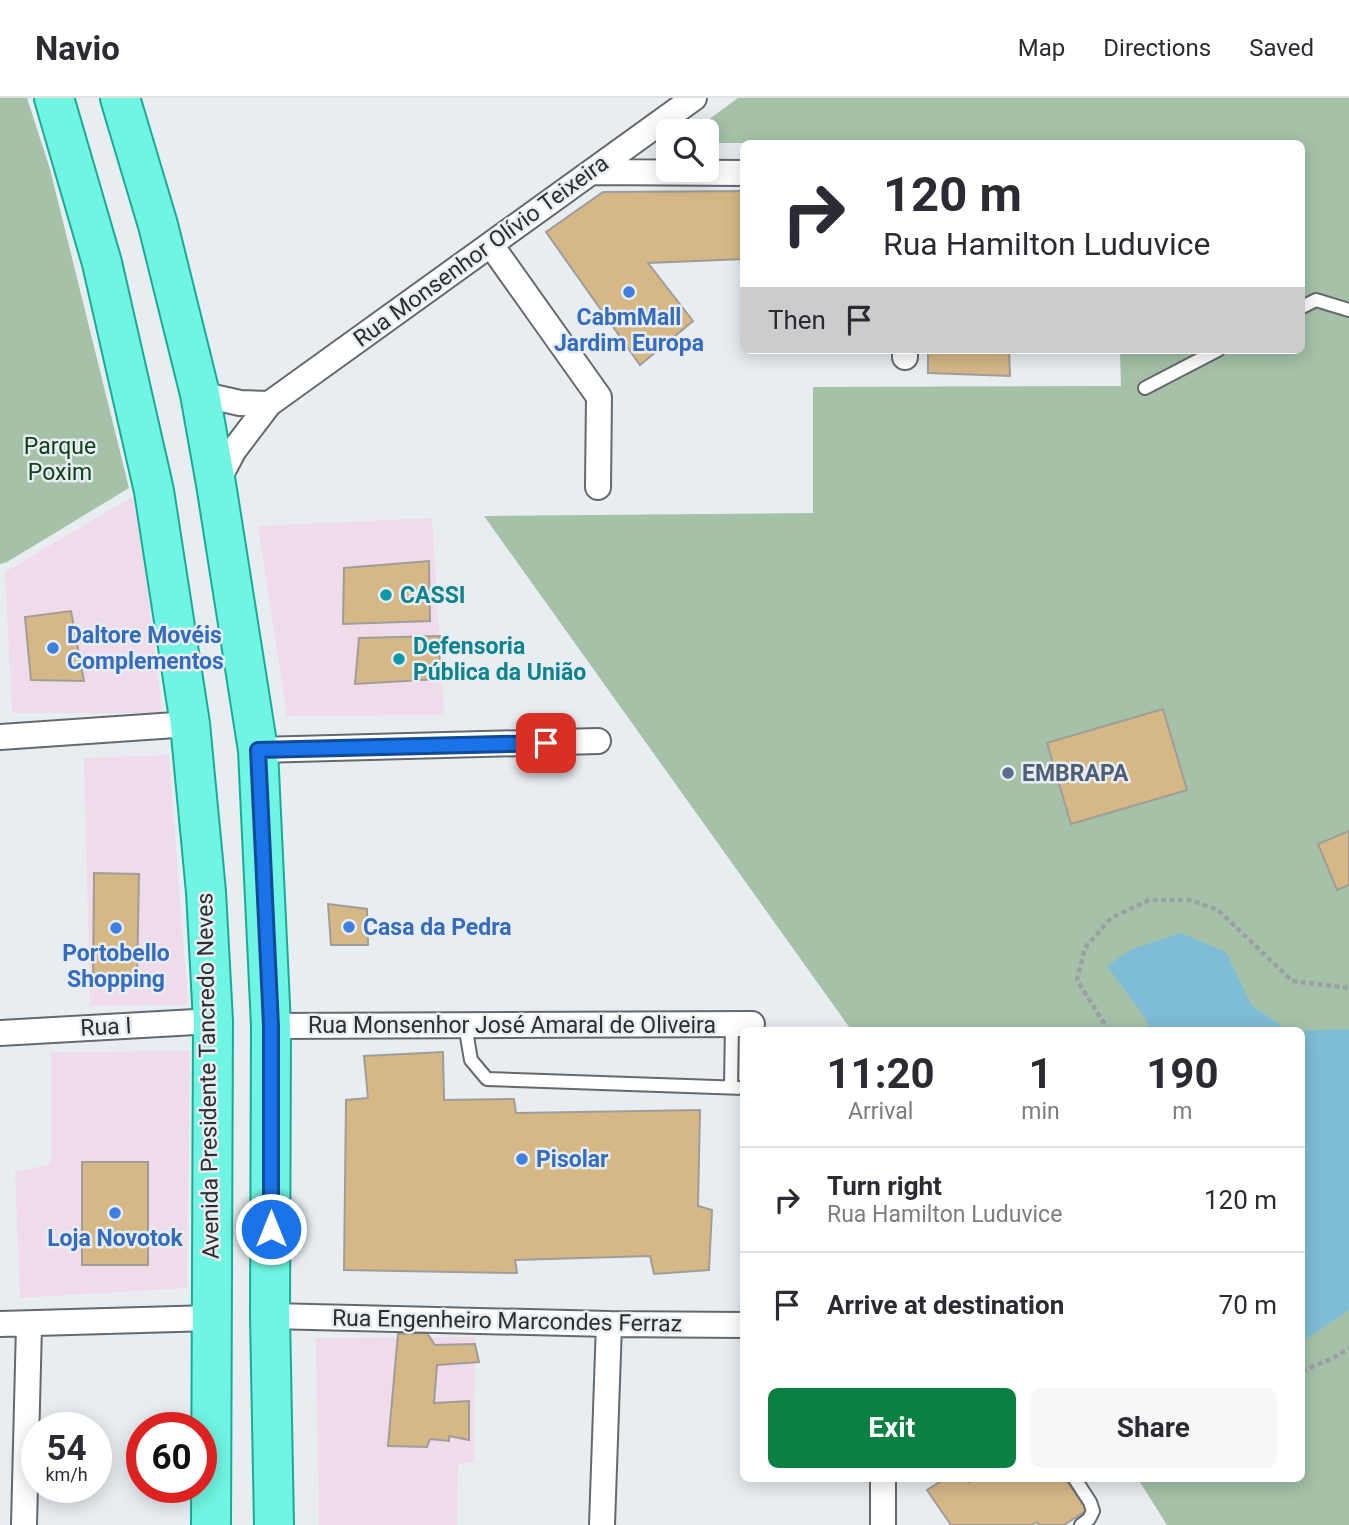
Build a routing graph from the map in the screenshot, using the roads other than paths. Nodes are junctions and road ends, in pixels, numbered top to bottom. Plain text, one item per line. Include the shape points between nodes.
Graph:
1 (54, 98) edge
2 (120, 98) edge
3 (694, 98) edge
4 (593, 172) junction
5 (740, 173) edge
6 (491, 245) junction
7 (1305, 306) edge
8 (1349, 310) edge
9 (1211, 354) edge
10 (1145, 388) dead end
11 (200, 394) junction
12 (269, 404) junction
13 (216, 484) junction
14 (598, 487) dead end
15 (190, 724) junction
16 (0, 737) edge
17 (598, 741) dead end
18 (258, 750) junction
19 (213, 1021) junction
20 (742, 1023) joint
21 (466, 1025) junction
22 (271, 1026) junction
23 (742, 1027) edge
24 (0, 1033) edge
25 (740, 1049) edge
26 (737, 1087) edge
27 (270, 1316) junction
28 (212, 1318) junction
29 (0, 1324) edge
30 (608, 1324) junction
31 (29, 1325) junction
32 (740, 1325) edge
33 (883, 1482) edge
34 (1077, 1482) edge
35 (24, 1525) edge
36 (211, 1525) edge
37 (274, 1525) edge
38 (603, 1525) edge
39 (883, 1525) edge
40 (1081, 1525) edge

1 - 15 main road, Avenida Presidente Tancredo Neves via 102,263 154,491
2 - 11 main road via 158,225
3 - 4 street, Rua Monsenhor Olívio Teixeira
4 - 5 street
4 - 6 street, Rua Monsenhor Olívio Teixeira
6 - 12 street, Rua Monsenhor Olívio Teixeira
6 - 14 street via 599,397
7 - 8 lane via 1316,300
9 - 10 lane
11 - 12 street
11 - 13 main road
12 - 13 street, Rua Monsenhor Olívio Teixeira via 234,450
13 - 18 main road
15 - 16 street
15 - 19 main road, Avenida Presidente Tancredo Neves
17 - 18 street
18 - 22 main road
19 - 24 street, Rua I
19 - 28 main road, Avenida Presidente Tancredo Neves
20 - 21 street, Rua Monsenhor José Amaral de Oliveira
20 - 23 lane
21 - 22 street, Rua Monsenhor José Amaral de Oliveira
21 - 26 lane via 471,1060 487,1079
22 - 27 main road
25 - 26 lane
27 - 30 street, Rua Engenheiro Marcondes Ferraz
27 - 37 main road
28 - 31 street
28 - 36 main road, Avenida Presidente Tancredo Neves
29 - 31 street
30 - 32 street, Rua Engenheiro Marcondes Ferraz
30 - 38 street
31 - 35 street
33 - 39 street
34 - 40 lane via 1093,1511

